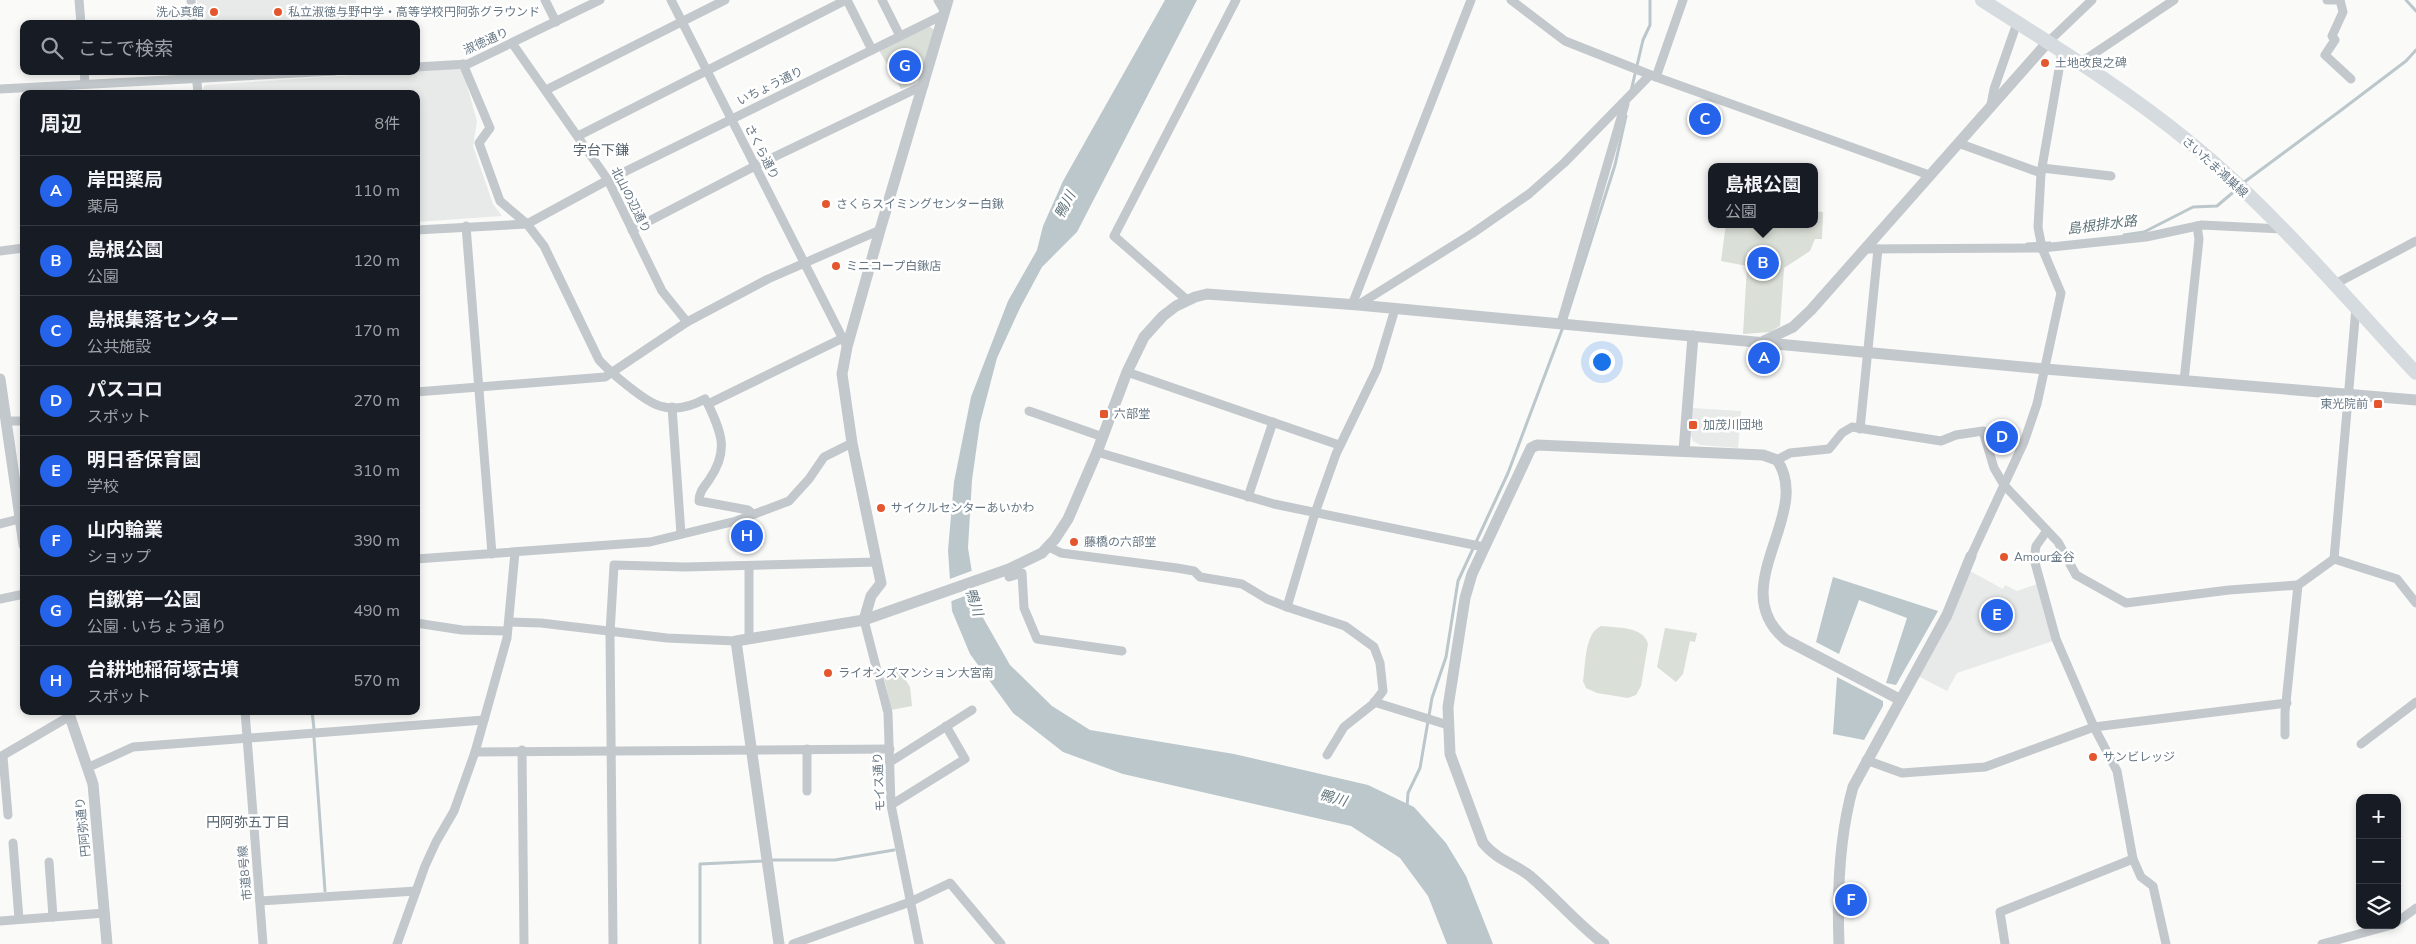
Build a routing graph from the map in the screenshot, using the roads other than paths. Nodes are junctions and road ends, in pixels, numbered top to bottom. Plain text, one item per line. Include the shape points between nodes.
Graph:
1 (79, 0) edge
2 (191, 0) edge
3 (545, 0) edge
4 (600, 0) edge
5 (672, 0) edge
6 (725, 0) edge
7 (847, 0) edge
8 (882, 0) edge
9 (938, 0) edge
10 (948, 0) edge
11 (1236, 0) edge
12 (1471, 0) edge
13 (1511, 0) edge
14 (1683, 0) edge
15 (1982, 0) edge
16 (2092, 0) edge
17 (2174, 0) edge
18 (2327, 0) edge
19 (2338, 0) edge
20 (944, 13) junction
21 (81, 20) edge
22 (193, 20) edge
23 (556, 22) junction
24 (682, 22) junction
25 (2017, 23) junction
26 (900, 36) junction
27 (512, 43) junction
28 (2047, 43) junction
29 (872, 50) junction
30 (2062, 52) junction
31 (2080, 63) junction
32 (463, 64) junction
33 (420, 67) edge
34 (707, 70) junction
35 (84, 75) edge
36 (197, 75) edge
37 (1653, 76) junction
38 (2352, 79) dead end
39 (85, 83) junction
40 (924, 86) junction
41 (0, 89) edge
42 (198, 90) edge
43 (546, 90) junction
44 (1626, 101) junction
45 (1992, 105) junction
46 (731, 119) junction
47 (578, 136) junction
48 (1958, 143) junction
49 (755, 166) junction
50 (2042, 171) junction
51 (1929, 175) junction
52 (2111, 176) dead end
53 (608, 180) junction
54 (527, 224) junction
55 (466, 226) junction
56 (2197, 226) junction
57 (2282, 229) junction
58 (420, 230) edge
59 (632, 230) junction
60 (880, 230) junction
61 (2416, 241) edge
62 (2042, 247) junction
63 (20, 249) edge
64 (1865, 249) junction
65 (1878, 249) junction
66 (0, 252) edge
67 (803, 262) junction
68 (2335, 284) junction
69 (1188, 300) junction
70 (1355, 305) junction
71 (2356, 308) junction
72 (1395, 309) junction
73 (688, 322) junction
74 (1561, 323) junction
75 (1693, 336) junction
76 (845, 343) junction
77 (1760, 343) junction
78 (1868, 353) junction
79 (2045, 369) junction
80 (1127, 372) junction
81 (611, 373) junction
82 (2416, 373) edge
83 (0, 379) edge
84 (2184, 381) junction
85 (479, 387) junction
86 (420, 392) edge
87 (2350, 395) junction
88 (2416, 400) edge
89 (2, 404) edge
90 (708, 404) junction
91 (672, 407) junction
92 (1029, 411) dead end
93 (7, 421) junction
94 (20, 421) edge
95 (1273, 422) junction
96 (1860, 429) junction
97 (1103, 437) junction
98 (852, 443) junction
99 (1339, 445) junction
100 (1684, 451) junction
101 (1097, 452) junction
102 (1776, 460) junction
103 (2004, 485) junction
104 (1248, 497) junction
105 (1315, 513) junction
106 (753, 514) junction
107 (19, 518) junction
108 (20, 523) edge
109 (0, 524) edge
110 (2046, 532) junction
111 (681, 534) junction
112 (1050, 547) junction
113 (1484, 547) junction
114 (515, 552) junction
115 (492, 554) junction
116 (1971, 556) joint
117 (2334, 559) junction
118 (420, 560) edge
119 (877, 562) junction
120 (749, 566) junction
121 (1006, 574) junction
122 (2298, 585) junction
123 (20, 595) edge
124 (0, 598) edge
125 (2416, 603) edge
126 (1287, 607) junction
127 (864, 620) junction
128 (420, 624) edge
129 (508, 627) junction
130 (610, 633) junction
131 (749, 638) junction
132 (736, 641) junction
133 (1122, 652) dead end
134 (1899, 700) junction
135 (1374, 702) junction
136 (2416, 702) edge
137 (2287, 703) junction
138 (972, 710) dead end
139 (67, 715) edge
140 (69, 715) edge
141 (245, 715) edge
142 (484, 720) junction
143 (1448, 725) junction
144 (946, 726) junction
145 (2094, 727) junction
146 (2285, 736) dead end
147 (247, 738) junction
148 (2362, 744) dead end
149 (752, 749) junction
150 (807, 749) junction
151 (890, 749) junction
152 (522, 750) junction
153 (611, 750) junction
154 (475, 752) junction
155 (1327, 755) dead end
156 (2, 757) edge
157 (1866, 760) junction
158 (890, 762) junction
159 (89, 766) junction
160 (807, 791) dead end
161 (891, 805) junction
162 (8, 815) dead end
163 (13, 843) dead end
164 (2133, 859) junction
165 (49, 862) dead end
166 (416, 890) junction
167 (260, 901) junction
168 (910, 902) junction
169 (2416, 908) edge
170 (105, 913) junction
171 (53, 917) junction
172 (19, 919) junction
173 (2401, 919) edge
174 (0, 921) edge
175 (2377, 929) edge
176 (107, 944) edge
177 (263, 944) edge
178 (397, 944) edge
179 (524, 944) edge
180 (613, 944) edge
181 (779, 944) edge
182 (793, 944) edge
183 (919, 944) edge
184 (1001, 944) edge
185 (1604, 944) edge
186 (1839, 944) edge
187 (2005, 944) edge
188 (2166, 944) edge
189 (2322, 944) edge

1 - 21 street
2 - 22 street
3 - 23 street
4 - 23 street, 淑徳通り
5 - 24 street, さくら通り
6 - 24 street
7 - 29 street
7 - 34 street
8 - 26 street
9 - 20 street
10 - 20 street
11 - 69 street via 1114,236
12 - 70 street
13 - 37 street via 1565,41
14 - 37 street
15 - 25 main road, さいたま鴻巣線
16 - 28 street
17 - 31 street
18 - 19 street
19 - 38 street via 2343,12 2332,36 2335,40 2325,55
20 - 26 street, いちょう通り
20 - 40 street
23 - 27 street, 淑徳通り
24 - 34 street, さくら通り
24 - 43 street
25 - 28 main road, さいたま鴻巣線
25 - 45 street via 1994,89
26 - 29 street, いちょう通り
27 - 32 street, 淑徳通り
27 - 43 street, 北山の辺通り
28 - 30 main road, さいたま鴻巣線
28 - 45 street
29 - 46 street, いちょう通り
30 - 31 main road, さいたま鴻巣線
30 - 50 street
31 - 57 main road, さいたま鴻巣線 via 2188,141
32 - 33 street, 淑徳通り
32 - 54 street via 490,128 480,143 500,201
34 - 46 street, さくら通り
34 - 47 street
35 - 39 street
36 - 39 street
36 - 42 street
37 - 44 street
37 - 51 street
39 - 41 street
40 - 49 street
40 - 60 street
43 - 47 street, 北山の辺通り
44 - 70 street via 1564,163 1510,208
44 - 74 street
45 - 48 street
46 - 49 street, さくら通り
46 - 53 street, いちょう通り
47 - 53 street, 北山の辺通り
48 - 50 street
48 - 51 street
49 - 59 street
49 - 67 street, さくら通り
50 - 52 street
50 - 62 street via 2038,227
51 - 64 street
53 - 54 street, いちょう通り
53 - 59 street, 北山の辺通り
54 - 55 street
54 - 81 street via 544,246 599,360
55 - 58 street
55 - 85 street
56 - 57 street
56 - 62 street via 2146,237
56 - 84 street via 2199,239
57 - 68 main road, さいたま鴻巣線
59 - 73 street, 北山の辺通り via 662,291
60 - 67 street
60 - 76 street
61 - 68 street
62 - 65 street
62 - 79 street via 2061,293
63 - 66 street
64 - 65 street
64 - 77 street via 1793,327
65 - 78 street
67 - 73 street
67 - 76 street, さくら通り
68 - 71 main road, さいたま鴻巣線
69 - 70 street via 1207,294 1222,294
69 - 80 street via 1150,329
70 - 72 street
71 - 82 main road, さいたま鴻巣線
71 - 87 street
72 - 74 street
72 - 99 street via 1377,369
73 - 81 street
74 - 75 street
75 - 77 street
75 - 100 street
76 - 90 street
76 - 98 street via 842,374
77 - 78 street
78 - 79 street
78 - 96 street
79 - 84 street
79 - 103 street via 2038,404
80 - 95 street
80 - 97 street
81 - 85 street via 605,377
81 - 91 street via 660,406
83 - 89 street
84 - 87 street
85 - 86 street
85 - 115 street
87 - 88 street
87 - 117 street
89 - 93 street
90 - 91 street via 705,399 689,407
90 - 106 street via 720,432 721,459 699,495 699,501 748,510
91 - 111 street
92 - 97 street
93 - 94 street
93 - 107 street
95 - 99 street
95 - 104 street
96 - 102 street via 1852,427 1842,433 1829,449 1790,453
96 - 103 street via 1941,441 1983,430 1994,468
97 - 101 street
98 - 106 street via 824,457 789,501
98 - 119 street
99 - 105 street
100 - 102 street via 1763,454
100 - 113 street via 1538,445 1531,448
101 - 104 street
101 - 112 street via 1068,519
102 - 134 street via 1783,472 1786,492 1762,592 1767,619 1786,640
103 - 110 street
103 - 116 street
104 - 105 street
105 - 113 street
105 - 126 street
106 - 111 street
107 - 108 street
107 - 109 street
110 - 122 street via 2058,542 2076,575 2126,603
110 - 145 street via 2036,546 2034,559 2056,639
111 - 114 street via 650,542
112 - 121 street
112 - 126 street via 1061,554 1194,571 1200,577 1242,584
113 - 143 street via 1465,598
114 - 115 street
114 - 129 street
115 - 118 street
116 - 134 street via 1947,614
117 - 122 street
117 - 125 street via 2397,579
119 - 120 street
119 - 127 street via 881,583 871,596
120 - 130 street via 614,565
120 - 131 street
121 - 127 street
121 - 133 street via 1022,573 1024,608 1038,639
122 - 137 street
123 - 124 street
126 - 135 street via 1345,626 1374,647 1380,663 1383,691
127 - 131 street
127 - 151 street, モイス通り via 888,713
128 - 129 street via 462,630
129 - 130 street via 541,623
129 - 142 street
130 - 132 street
130 - 153 street
131 - 132 street
132 - 149 street
134 - 157 street
135 - 143 street
135 - 155 street via 1344,727
136 - 148 street
137 - 145 street
137 - 146 street
138 - 144 street
139 - 156 street
140 - 159 street, 円阿弥通り
141 - 147 street, 市道8号線
142 - 147 street
142 - 154 street
143 - 185 street via 1450,754 1484,843 1502,861 1527,874 1576,922
144 - 158 street
144 - 161 street via 965,759
145 - 157 street via 1985,767 1902,773
145 - 164 street via 2117,771
147 - 159 street via 133,747
147 - 167 street, 市道8号線
149 - 150 street
149 - 153 street
149 - 181 street
150 - 151 street
150 - 160 street
151 - 158 street, モイス通り
152 - 153 street
152 - 154 street
152 - 179 street
153 - 180 street
154 - 166 street via 454,811 436,842
156 - 162 street
157 - 186 street via 1852,787 1846,810 1839,884
158 - 161 street, モイス通り
159 - 170 street, 円阿弥通り
161 - 168 street, モイス通り
163 - 172 street
164 - 187 street via 2000,912
164 - 188 street via 2140,876 2153,886
165 - 171 street
166 - 167 street
166 - 178 street
167 - 177 street, 市道8号線
168 - 182 street
168 - 183 street, モイス通り
168 - 184 street via 950,883
169 - 173 street
170 - 171 street
170 - 176 street, 円阿弥通り
171 - 172 street
172 - 174 street
175 - 189 street

